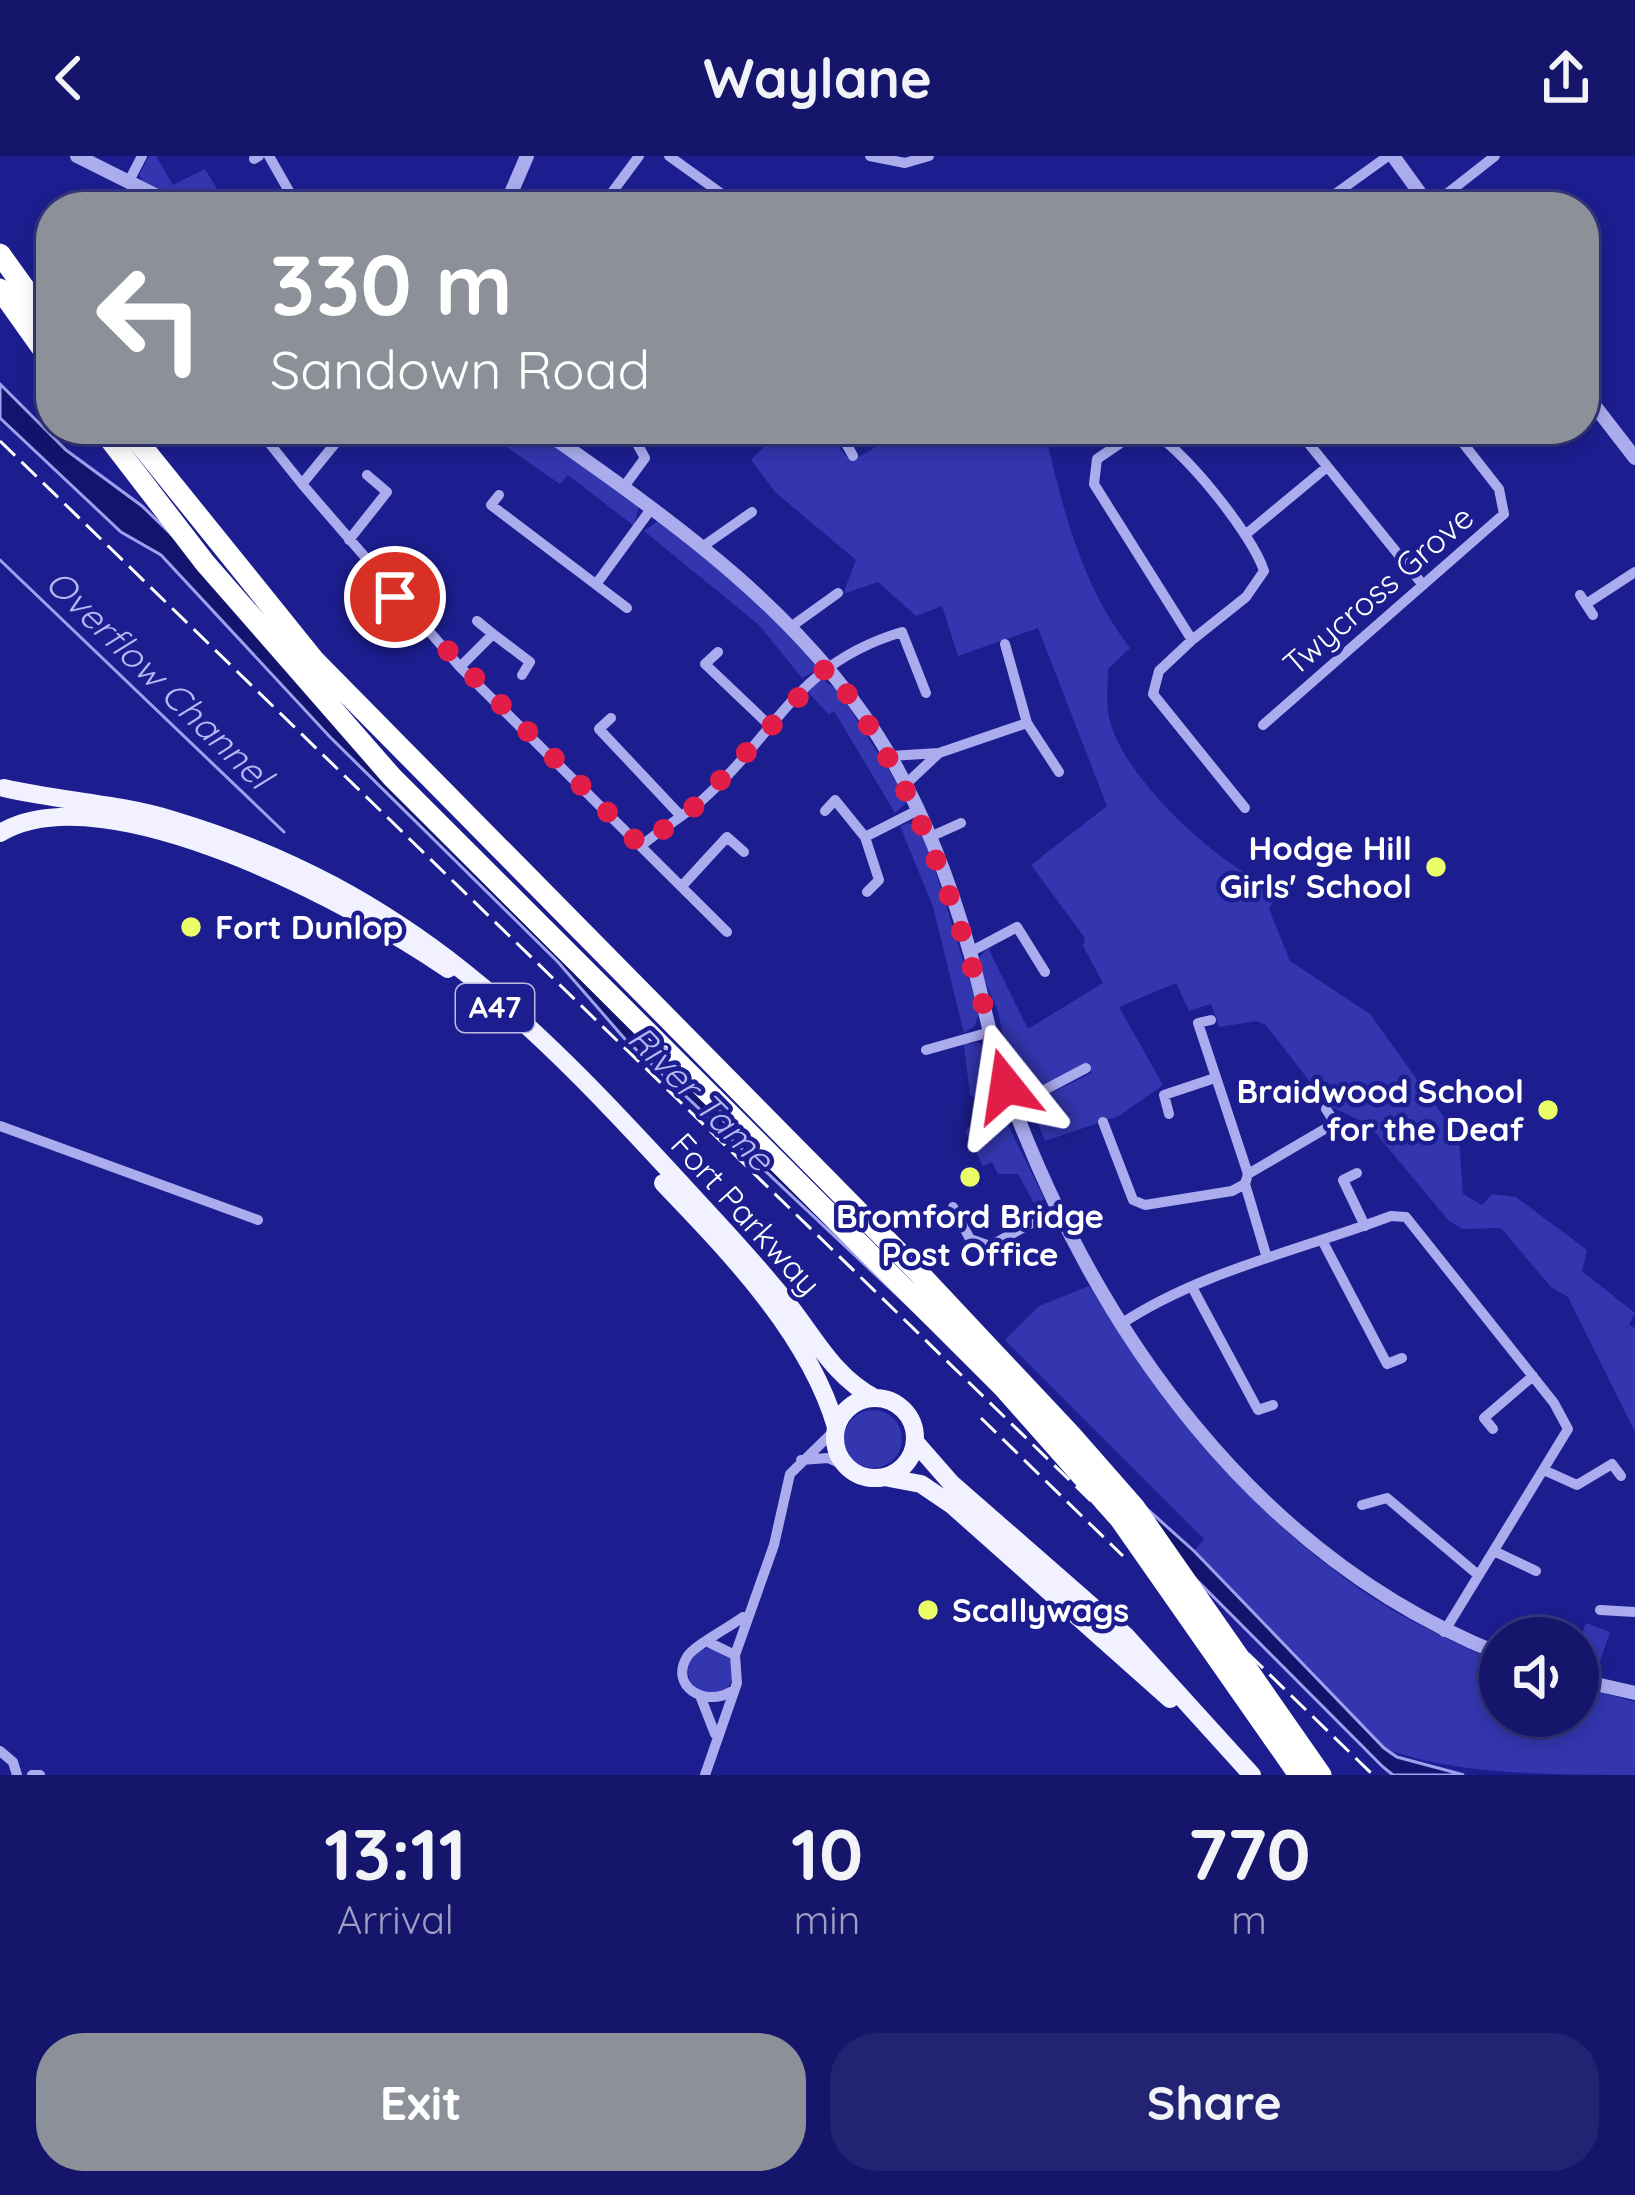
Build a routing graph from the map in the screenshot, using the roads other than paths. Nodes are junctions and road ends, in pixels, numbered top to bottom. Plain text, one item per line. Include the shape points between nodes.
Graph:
1 (77, 156) edge
2 (142, 156) edge
3 (269, 156) edge
4 (527, 156) edge
5 (639, 156) edge
6 (668, 156) edge
7 (870, 156) edge
8 (929, 156) edge
9 (1390, 156) edge
10 (1495, 156) edge
11 (129, 181) junction
12 (150, 192) edge
13 (289, 192) edge
14 (511, 192) edge
15 (612, 192) edge
16 (719, 192) edge
17 (1338, 192) edge
18 (1418, 192) edge
19 (1449, 192) edge
20 (0, 254) edge
21 (0, 289) edge
22 (36, 304) edge
23 (36, 340) edge
24 (1599, 411) edge
25 (114, 444) edge
26 (140, 444) edge
27 (270, 444) edge
28 (334, 444) edge
29 (562, 444) edge
30 (637, 444) edge
31 (847, 444) edge
32 (1120, 444) edge
33 (1170, 444) edge
34 (1309, 444) edge
35 (1464, 444) edge
36 (853, 456) dead end
37 (1635, 458) edge
38 (1328, 467) junction
39 (367, 475) dead end
40 (302, 484) junction
41 (623, 488) junction
42 (499, 495) dead end
43 (651, 509) junction
44 (752, 512) dead end
45 (1246, 535) junction
46 (349, 540) junction
47 (702, 547) junction
48 (1635, 572) edge
49 (597, 583) junction
50 (1423, 585) junction
51 (838, 593) dead end
52 (1586, 604) dead end
53 (627, 608) dead end
54 (477, 621) dead end
55 (791, 626) junction
56 (493, 634) junction
57 (1192, 640) junction
58 (1005, 644) dead end
59 (718, 652) dead end
60 (460, 667) junction
61 (827, 667) junction
62 (522, 675) dead end
63 (926, 693) dead end
64 (611, 718) dead end
65 (1027, 723) junction
66 (769, 724) junction
67 (1263, 725) dead end
68 (939, 753) junction
69 (890, 756) junction
70 (1059, 772) dead end
71 (906, 784) junction
72 (2, 786) edge
73 (1245, 808) dead end
74 (918, 810) junction
75 (825, 811) dead end
76 (679, 814) junction
77 (961, 824) dead end
78 (1, 832) edge
79 (865, 837) junction
80 (930, 837) junction
81 (641, 846) junction
82 (744, 852) dead end
83 (682, 886) junction
84 (868, 892) dead end
85 (727, 932) dead end
86 (970, 952) junction
87 (1046, 971) dead end
88 (1210, 1020) dead end
89 (991, 1032) junction
90 (926, 1051) dead end
91 (1086, 1068) dead end
92 (1216, 1078) junction
93 (1014, 1106) junction
94 (1326, 1109) dead end
95 (1169, 1114) dead end
96 (1103, 1122) dead end
97 (0, 1126) edge
98 (1357, 1173) dead end
99 (1246, 1179) junction
100 (953, 1207) dead end
101 (1058, 1209) junction
102 (258, 1220) dead end
103 (1365, 1226) junction
104 (1323, 1242) junction
105 (1267, 1258) junction
106 (1192, 1287) junction
107 (1120, 1324) junction
108 (1402, 1358) dead end
109 (1533, 1376) junction
110 (875, 1397) junction
111 (1274, 1405) dead end
112 (835, 1429) junction
113 (1493, 1429) dead end
114 (916, 1443) junction
115 (801, 1460) junction
116 (844, 1465) junction
117 (1546, 1471) junction
118 (1621, 1476) dead end
119 (884, 1478) junction
120 (1362, 1505) dead end
121 (1496, 1552) junction
122 (1536, 1570) dead end
123 (1477, 1574) junction
124 (1600, 1610) dead end
125 (1635, 1612) edge
126 (745, 1615) junction
127 (1444, 1632) junction
128 (710, 1643) junction
129 (1479, 1646) edge
130 (735, 1655) junction
131 (1599, 1685) edge
132 (732, 1691) junction
133 (1635, 1693) edge
134 (701, 1698) junction
135 (715, 1734) junction
136 (0, 1751) edge
137 (1234, 1771) edge
138 (17, 1775) edge
139 (705, 1775) edge
140 (1252, 1775) edge
141 (1300, 1775) edge
142 (1322, 1775) edge

1 - 11 street
2 - 11 street
3 - 13 street
4 - 14 street
5 - 15 street
6 - 16 street
7 - 8 street via 904,163
9 - 17 street
9 - 18 street
10 - 19 street
11 - 12 street
20 - 22 highway
21 - 23 highway
24 - 37 street
25 - 141 highway, bridge via 205,563 392,777 1003,1388 1120,1519
26 - 142 highway, bridge via 315,661 1071,1435 1135,1508
27 - 40 street
28 - 40 street
29 - 41 street
30 - 41 street via 645,458
31 - 36 street
32 - 57 street via 1097,459 1094,484
33 - 45 street
34 - 38 street
35 - 50 street, Twycross Grove via 1498,489 1504,514
38 - 45 street
38 - 50 street
39 - 46 street via 387,492
40 - 46 street
41 - 43 street
42 - 49 street via 491,505
43 - 47 street
43 - 49 street
44 - 47 street
45 - 57 street via 1260,556 1262,581
46 - 60 street
47 - 55 street
48 - 52 street
49 - 53 street
50 - 67 street, Twycross Grove
51 - 55 street
54 - 56 street
55 - 61 street
56 - 60 street
56 - 62 street via 530,662
57 - 73 street via 1159,671 1153,694
58 - 65 street
59 - 66 street via 706,664
60 - 81 street
61 - 63 street via 856,645 902,632
61 - 66 street
61 - 69 street
64 - 76 street via 599,729
65 - 68 street
65 - 70 street
66 - 76 street via 698,804
68 - 69 street
68 - 71 street
69 - 71 street
71 - 74 street
72 - 78 main road, Fort Parkway / A47 via 10,806
72 - 110 main road, Fort Parkway / A47 via 172,819 267,852 431,942 543,1039 752,1261 840,1375
74 - 79 street
74 - 80 street
75 - 79 street via 835,800
76 - 81 street
77 - 80 street
78 - 112 main road, Fort Parkway / A47 via 54,817 170,835 315,890 460,978 664,1183 752,1286 816,1375
79 - 84 street via 879,880
80 - 86 street
81 - 83 street
82 - 83 street via 727,837
83 - 85 street
86 - 87 street via 1017,927
86 - 89 street
88 - 92 street via 1198,1024
89 - 90 street
89 - 93 street
91 - 93 street
92 - 95 street via 1164,1095
92 - 99 street
93 - 101 street
94 - 99 street via 1335,1123
96 - 99 street via 1132,1200 1144,1205 1232,1191
97 - 102 street
98 - 103 street via 1343,1180
99 - 105 street
100 - 101 street via 970,1239 990,1246
101 - 107 street
103 - 104 street
103 - 109 street via 1406,1217
104 - 105 street
104 - 108 street via 1387,1364
105 - 106 street
106 - 107 street
106 - 111 street via 1258,1410
107 - 127 street via 1241,1481 1301,1538
109 - 113 street via 1484,1418
109 - 117 street via 1568,1430
110 - 112 main road via 852,1404
110 - 114 main road, Fort Parkway via 906,1412
112 - 115 street
112 - 116 main road, Fort Parkway
114 - 119 main road via 903,1467
114 - 140 main road, Fort Parkway via 1126,1636
115 - 116 street
115 - 126 street
116 - 119 main road
117 - 118 street via 1577,1484 1612,1463
117 - 121 street
119 - 137 main road via 921,1484 952,1505 1114,1644
120 - 123 street via 1388,1498
121 - 122 street
121 - 123 street
123 - 127 street
124 - 125 street
126 - 128 street
126 - 130 street
127 - 129 street
128 - 130 street
128 - 134 street via 683,1666 686,1684
130 - 132 street via 740,1673
131 - 133 street
132 - 134 street
132 - 135 street
134 - 135 street
135 - 139 street
136 - 138 street

